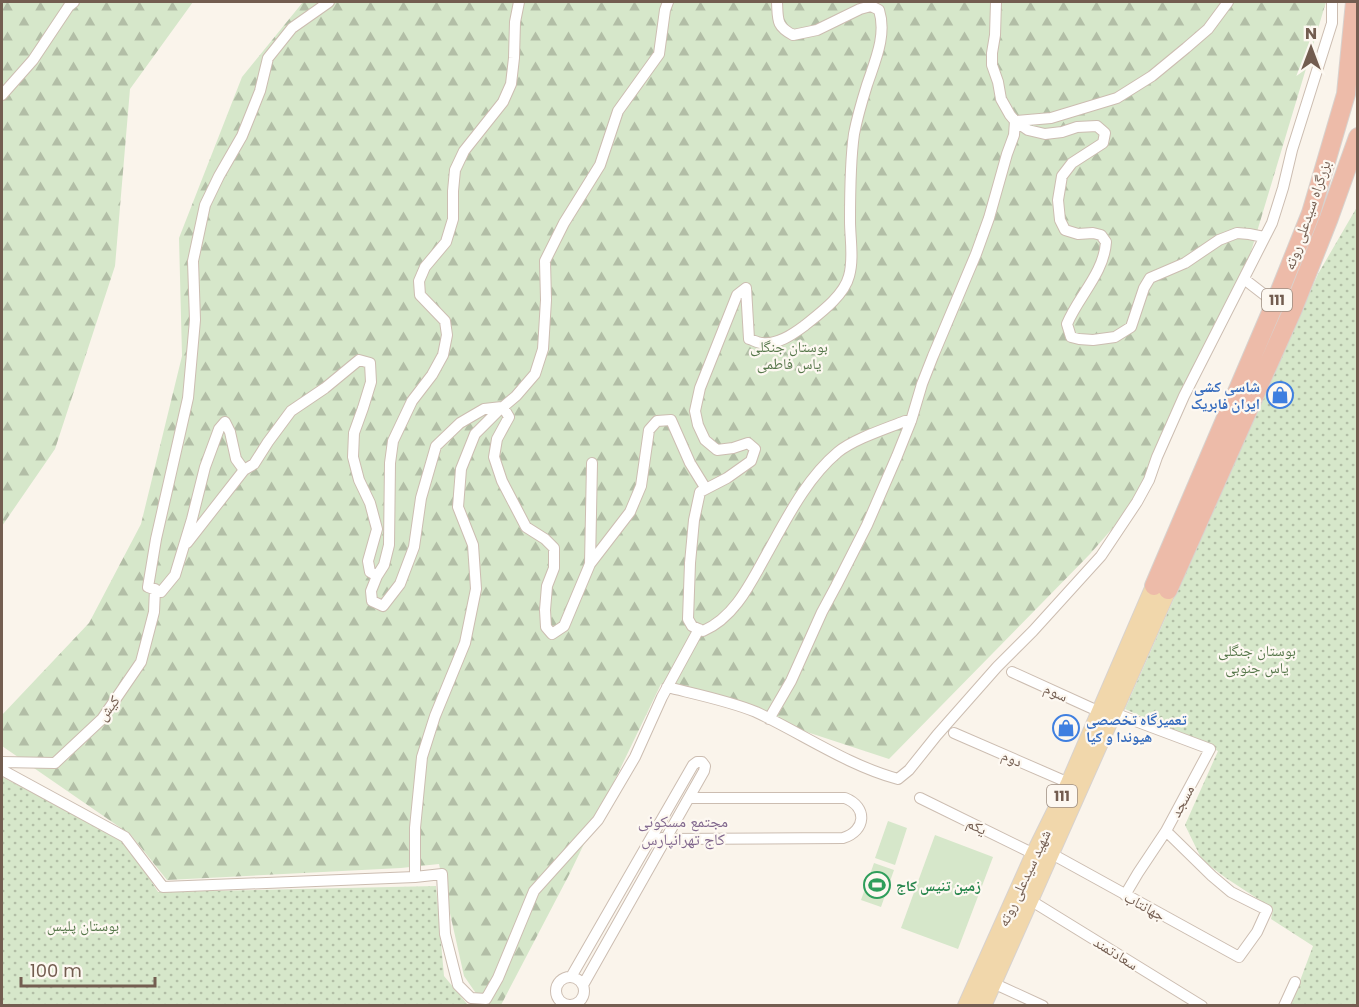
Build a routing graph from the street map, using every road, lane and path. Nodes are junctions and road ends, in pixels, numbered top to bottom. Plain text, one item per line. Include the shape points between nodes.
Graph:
1 (74, 2) edge
2 (329, 2) edge
3 (519, 2) edge
4 (668, 2) edge
5 (777, 2) edge
6 (996, 2) edge
7 (1228, 2) edge
8 (1332, 2) edge
9 (1345, 2) edge
10 (1355, 2) edge
11 (1358, 41) edge
12 (1346, 94) junction
13 (2, 95) edge
14 (1015, 121) junction
15 (1358, 137) edge
16 (1358, 167) edge
17 (1308, 220) junction
18 (1327, 223) junction
19 (1264, 237) junction
20 (1244, 279) junction
21 (1275, 303) junction
22 (503, 407) junction
23 (911, 421) junction
24 (592, 463) dead end
25 (244, 470) junction
26 (706, 489) junction
27 (183, 549) junction
28 (590, 564) junction
29 (377, 576) junction
30 (1161, 588) junction
31 (155, 590) junction
32 (699, 629) junction
33 (1012, 672) dead end
34 (667, 687) junction
35 (1107, 712) junction
36 (769, 719) junction
37 (954, 733) dead end
38 (2, 762) edge
39 (2, 770) edge
40 (1069, 783) junction
41 (689, 798) junction
42 (920, 798) dead end
43 (1166, 831) junction
44 (654, 833) junction
45 (665, 839) junction
46 (1052, 854) junction
47 (1034, 855) junction
48 (415, 878) junction
49 (1125, 895) junction
50 (1030, 900) junction
51 (1239, 957) joint
52 (571, 977) junction
53 (1295, 982) dead end
54 (993, 983) junction
55 (583, 985) junction
56 (568, 1005) edge
57 (966, 1005) edge
58 (983, 1005) edge
59 (1039, 1005) edge
60 (1202, 1005) edge
61 (1284, 1005) edge

1 - 13 street via 33,60
2 - 31 street, کیش via 292,28 268,58 260,92 242,136 205,205 193,261 195,320 188,398 156,539 148,587
3 - 29 street via 511,84 503,102 464,152 455,170 453,219 446,242 425,267 419,281 420,295 445,321 447,335 443,355 412,401 393,441 389,544
4 - 22 street via 659,54 618,111 600,165 545,261 543,349 535,374
5 - 26 street via 782,29 793,35 817,30 871,6 879,10 882,19 880,44 854,133 849,278 823,312 779,341 762,343 749,339 746,288 737,295 700,388 695,411 705,440 717,450 748,443 754,449 751,461
6 - 14 street via 992,65 1001,99
7 - 14 street via 1186,48 1117,98 1051,118
8 - 19 street via 1332,23 1272,223
9 - 12 highway
10 - 12 highway, بزرگراه سیدعلی روته / 111
11 - 12 highway
12 - 17 highway, بزرگراه سیدعلی روته / 111
14 - 19 street via 1028,130 1045,134 1088,126 1097,126 1105,133 1102,143 1072,163 1062,176 1058,200 1065,230 1101,235 1106,242 1106,253 1067,324 1071,337 1115,337 1131,327 1150,278 1237,233
14 - 23 street via 983,236 922,384
15 - 18 highway, بزرگراه سیدعلی روته / 111
16 - 18 highway
17 - 18 highway
17 - 21 highway, بزرگراه سیدعلی روته / 111
18 - 30 highway, بزرگراه سیدعلی روته / 111 via 1293,309
19 - 20 street
20 - 21 street
20 - 36 street via 1185,396 1149,480 1101,556 997,667 909,770 897,779 874,772
21 - 30 highway, بزرگراه سیدعلی روته / 111
22 - 28 street via 509,417 496,439 494,457 502,481 526,527 554,548 545,610 546,627 552,634 564,626
22 - 29 street via 484,409 468,418 436,446 421,498 414,547 400,584 383,606 372,601
22 - 48 street via 475,434 461,469 458,507 473,544 476,589 465,643 422,757
23 - 32 street via 839,451 797,501 730,612 713,627
23 - 36 street via 867,525
24 - 28 street
25 - 27 street
25 - 27 street via 236,459 225,422 205,466
25 - 29 street via 254,465 291,411 359,360 370,363 371,382 354,433 353,457 377,529 368,561 370,572
26 - 28 street via 671,420 657,421 649,430 641,486 630,512
26 - 32 street via 700,492 694,520 688,596 688,619
27 - 31 street via 175,575 161,592
30 - 35 main road, شهید سیدعلی روته / 111
31 - 38 street, کیش via 154,612 141,662 102,719 55,763
32 - 34 street
33 - 35 street, سوم
34 - 36 street
34 - 48 street via 635,757 598,820 534,891 486,999 471,998 458,985 445,934 442,874
35 - 40 main road, شهید سیدعلی روته / 111
35 - 43 street, مسجد via 1210,748
35 - 46 main road, شهید سیدعلی روته / 111
37 - 40 street, دوم
39 - 48 street via 125,837 163,887
40 - 47 main road, شهید سیدعلی روته / 111
41 - 44 street via 705,771 702,762 693,765
41 - 45 street
41 - 45 street via 844,798 858,807 861,823 851,836 843,838
42 - 47 street, یکم
43 - 49 street
43 - 51 street, مسجد via 1231,892 1267,910
44 - 45 street
44 - 52 street
45 - 55 street
46 - 49 street, جهانتاب
46 - 50 main road, شهید سیدعلی روته / 111
47 - 57 main road, شهید سیدعلی روته / 111
49 - 51 street, جهانتاب
50 - 54 main road, شهید سیدعلی روته / 111
50 - 60 street, سعادتمند
52 - 55 street
52 - 56 street via 556,987 557,998
53 - 61 street
54 - 58 main road, شهید سیدعلی روته / 111
54 - 59 street
55 - 56 street via 580,1002

